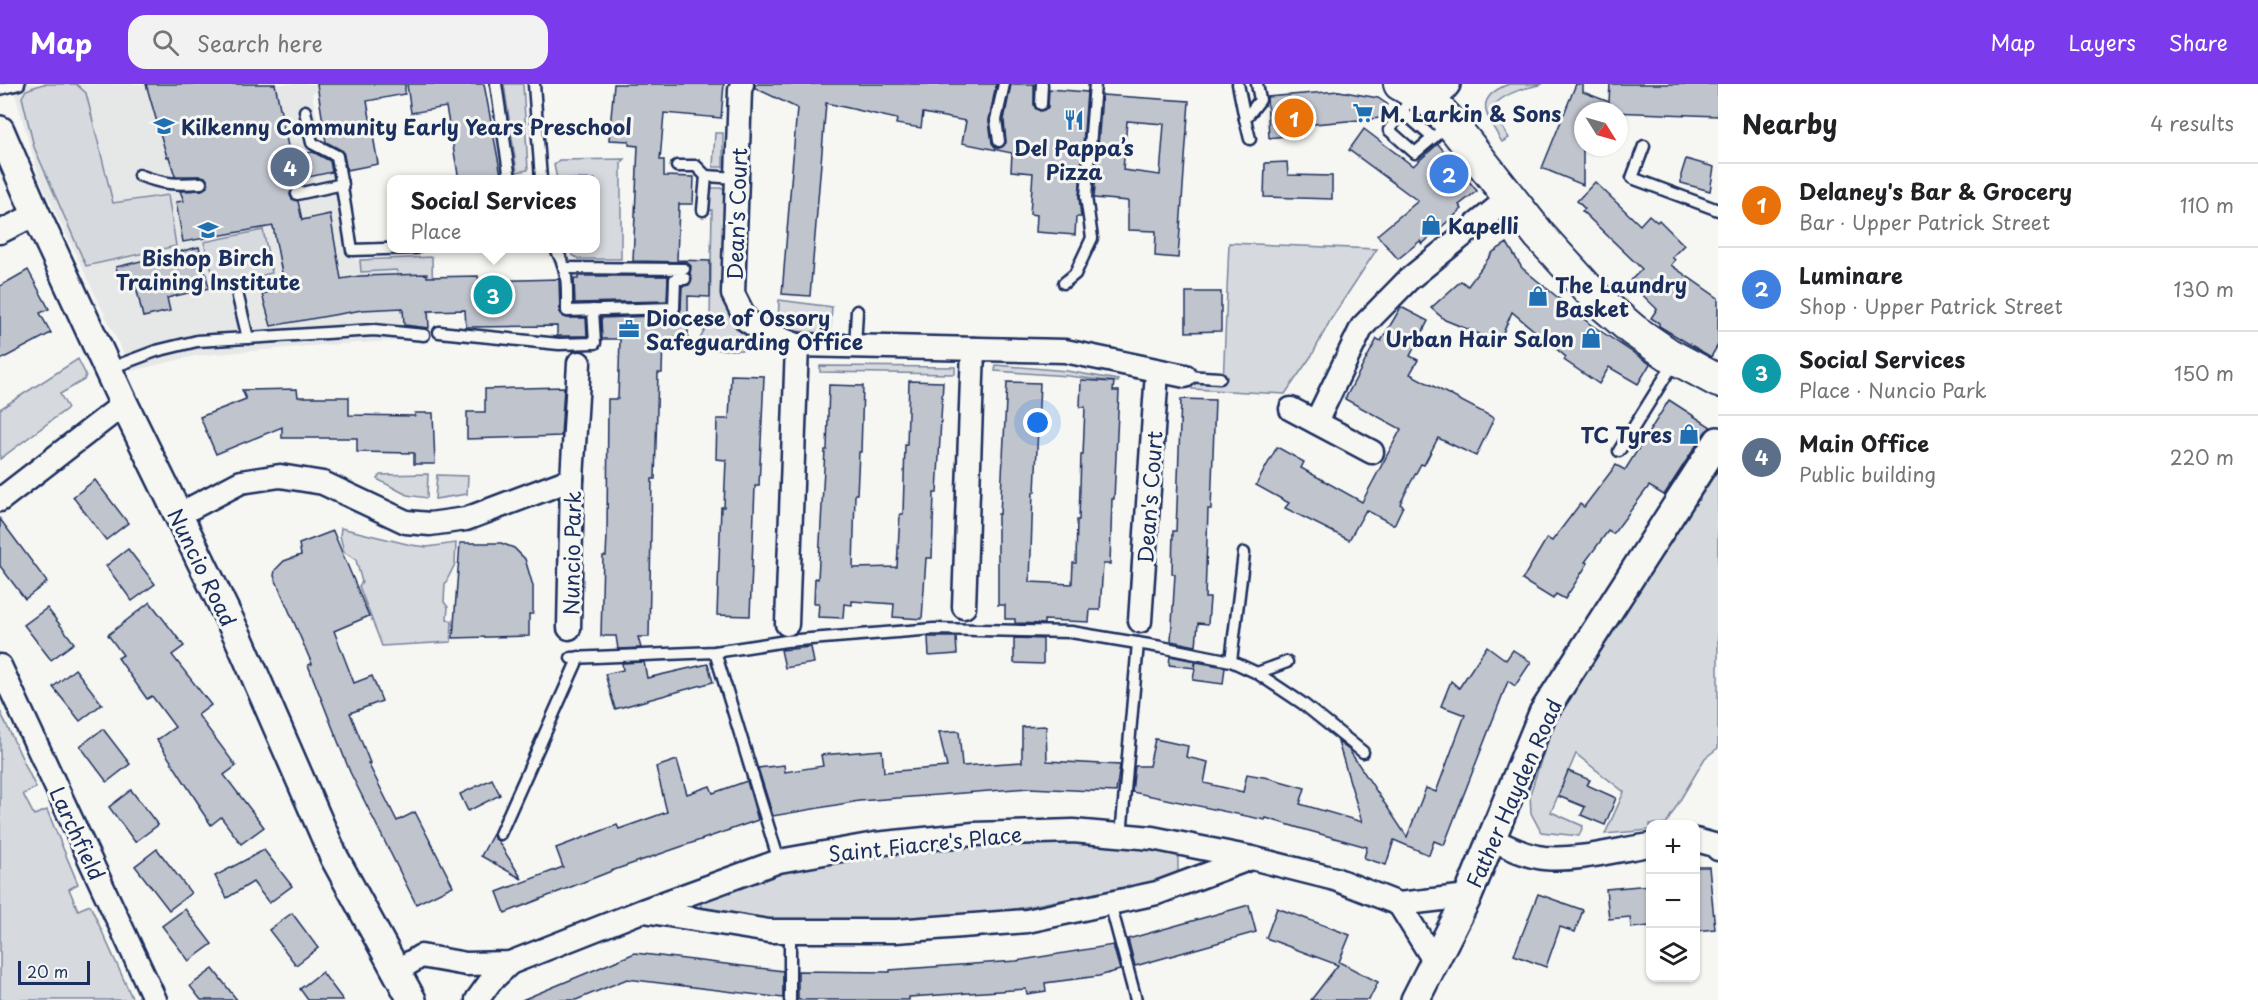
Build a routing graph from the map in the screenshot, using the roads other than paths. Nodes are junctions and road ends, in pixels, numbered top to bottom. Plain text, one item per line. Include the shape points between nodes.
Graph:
1 (19, 84) edge
2 (496, 84) edge
3 (534, 84) edge
4 (742, 84) edge
5 (1004, 84) edge
6 (1042, 84) edge
7 (1095, 84) edge
8 (1238, 84) edge
9 (1257, 84) edge
10 (0, 89) edge
11 (1041, 104) dead end
12 (1425, 105) edge
13 (305, 111) dead end
14 (1245, 119) junction
15 (0, 130) edge
16 (1250, 139) dead end
17 (999, 141) dead end
18 (1644, 146) dead end
19 (677, 166) dead end
20 (139, 175) dead end
21 (509, 175) edge
22 (542, 175) edge
23 (706, 176) junction
24 (737, 178) junction
25 (201, 183) dead end
26 (343, 184) junction
27 (297, 194) dead end
28 (1510, 197) junction
29 (700, 208) dead end
30 (1718, 210) edge
31 (36, 214) junction
32 (0, 232) edge
33 (387, 249) edge
34 (557, 253) edge
35 (565, 268) junction
36 (1064, 283) dead end
37 (238, 297) dead end
38 (592, 310) junction
39 (857, 311) dead end
40 (439, 332) dead end
41 (424, 335) dead end
42 (248, 338) junction
43 (797, 345) junction
44 (855, 347) junction
45 (973, 349) junction
46 (1677, 358) junction
47 (579, 363) dead end
48 (108, 369) junction
49 (1158, 372) junction
50 (1185, 376) joint
51 (1220, 378) dead end
52 (1718, 381) edge
53 (124, 404) junction
54 (1291, 409) dead end
55 (1316, 422) junction
56 (1718, 441) edge
57 (1619, 451) dead end
58 (1372, 452) dead end
59 (572, 479) junction
60 (0, 500) edge
61 (178, 515) junction
62 (1244, 554) dead end
63 (964, 607) dead end
64 (787, 624) dead end
65 (569, 628) dead end
66 (1139, 632) junction
67 (715, 652) junction
68 (1231, 662) junction
69 (1287, 662) dead end
70 (0, 666) edge
71 (1257, 673) junction
72 (1363, 752) dead end
73 (500, 834) dead end
74 (1121, 836) junction
75 (1492, 839) junction
76 (1700, 841) edge
77 (1646, 846) edge
78 (1718, 849) edge
79 (1252, 858) junction
80 (778, 861) junction
81 (1467, 896) junction
82 (1110, 903) junction
83 (1399, 904) junction
84 (642, 911) junction
85 (790, 931) junction
86 (1435, 962) junction
87 (510, 963) junction
88 (395, 972) junction
89 (155, 1000) edge
90 (412, 1000) edge
91 (477, 1000) edge
92 (790, 1000) edge
93 (1136, 1000) edge
94 (1415, 1000) edge

1 - 10 lane
2 - 21 lane
3 - 22 lane
4 - 24 street, Dean's Court
5 - 17 lane via 996,120
6 - 11 lane
7 - 36 lane via 1086,197 1092,238 1075,274
8 - 14 lane
9 - 14 lane via 1260,100
12 - 28 main road
13 - 26 lane via 312,143 337,156
14 - 16 lane
15 - 31 street, Nuncio Road
18 - 30 lane via 1632,178
19 - 23 lane via 696,166
20 - 25 lane via 160,183
23 - 24 lane
23 - 29 lane
24 - 43 street, Dean's Court via 733,294 747,320 768,334
26 - 27 lane
26 - 33 lane via 352,250
28 - 46 main road via 1599,301 1633,330
28 - 55 street via 1408,280 1362,327
31 - 32 street
31 - 48 street, Nuncio Road
34 - 35 lane
35 - 38 lane via 567,311
35 - 38 lane via 685,274 675,279 674,308
37 - 42 lane
38 - 40 lane via 595,343 559,344
39 - 44 lane
41 - 42 lane via 374,330
42 - 48 lane via 197,341
43 - 44 street, Dean's Court
43 - 64 street
44 - 45 street, Dean's Court
45 - 49 street, Dean's Court via 1065,351
45 - 63 street
46 - 52 main road
46 - 57 lane
47 - 59 street, Nuncio Park
48 - 53 street, Nuncio Road
49 - 50 street, Dean's Court
49 - 66 street, Dean's Court
50 - 51 lane
53 - 60 street
53 - 61 street, Nuncio Road
54 - 55 street
55 - 58 street
56 - 75 street, Father Hayden Road via 1543,713
59 - 61 street, Nuncio Park via 466,519 430,524 406,522 324,483 280,476 242,482
59 - 65 street, Nuncio Park
61 - 88 street, Nuncio Road via 238,639 334,857
62 - 68 lane
66 - 67 lane via 934,629 786,641
66 - 68 lane
66 - 74 lane
67 - 73 lane via 575,658
67 - 80 lane
68 - 71 lane
69 - 71 lane
70 - 89 street, Larchfield
71 - 72 lane
74 - 79 street, Saint Fiacre's Place via 1152,838
74 - 80 street, Saint Fiacre's Place via 1073,831 974,834 875,844
75 - 77 street via 1543,858
75 - 81 street, Father Hayden Road
76 - 78 street
79 - 82 street via 1157,893
79 - 83 street, Saint Fiacre's Place via 1335,879
80 - 84 street, Saint Fiacre's Place
81 - 83 street, Saint Fiacre's Place
81 - 86 street, Father Hayden Road
82 - 85 street via 1027,921 897,930
82 - 93 lane
83 - 86 street
84 - 85 street
84 - 87 street, Saint Fiacre's Place
85 - 92 lane
86 - 94 street, Father Hayden Road
87 - 88 street, Saint Fiacre's Place via 473,964 421,956
87 - 91 street, Saint Fiacre's Place
88 - 90 street, Nuncio Road

